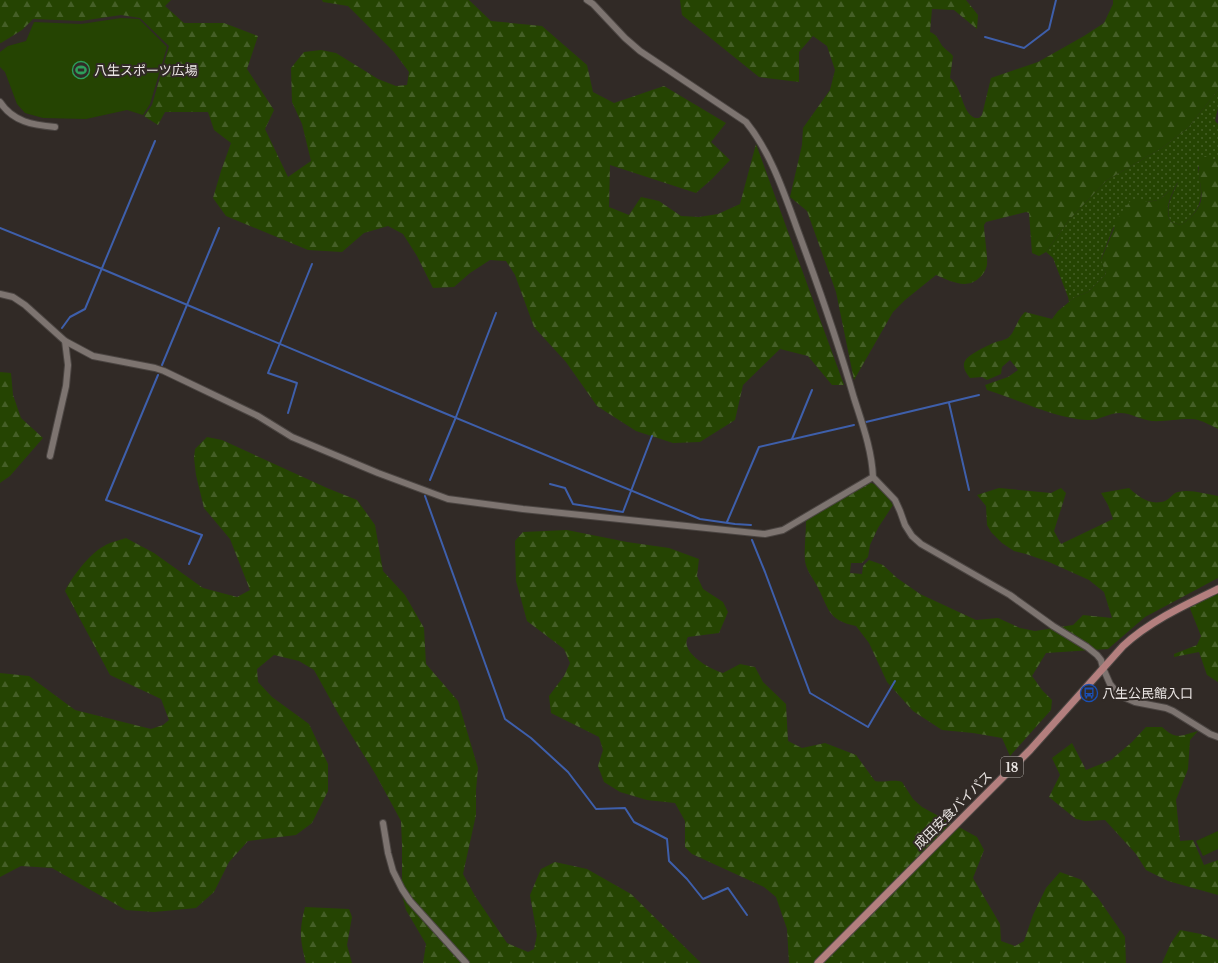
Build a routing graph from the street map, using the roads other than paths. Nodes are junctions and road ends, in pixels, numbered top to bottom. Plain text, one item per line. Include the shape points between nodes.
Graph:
1 (587, 0) edge
2 (0, 102) edge
3 (55, 127) dead end
4 (0, 294) edge
5 (65, 341) junction
6 (50, 456) dead end
7 (873, 477) junction
8 (1218, 589) edge
9 (1103, 668) junction
10 (1218, 737) edge
11 (383, 823) dead end
12 (466, 963) edge
13 (818, 963) edge

1 - 7 street via 640,51 746,122 759,138 792,215 837,341 869,448
2 - 3 street via 10,114 20,120 39,126
4 - 5 street via 13,297 25,305
5 - 6 street via 68,365 66,386
5 - 7 street via 93,356 164,371 258,416 292,437 448,499 765,534 783,530
7 - 9 street via 895,500 904,525 921,544 1010,595 1087,647 1101,660
8 - 9 main road, 成田安食バイパス / 18 via 1139,632
9 - 10 street via 1115,691 1124,698 1166,708
9 - 13 main road, 成田安食バイパス / 18 via 1020,760
11 - 12 street via 393,872 402,890

